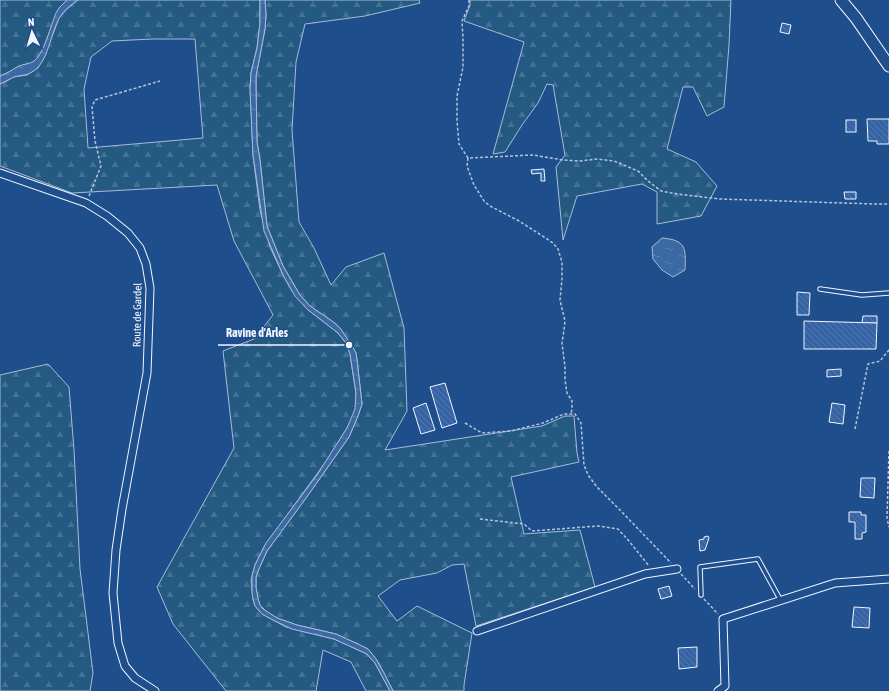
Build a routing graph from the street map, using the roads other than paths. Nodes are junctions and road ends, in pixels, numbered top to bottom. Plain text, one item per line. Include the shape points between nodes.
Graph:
1 (841, 0) edge
2 (889, 66) edge
3 (0, 173) edge
4 (820, 288) dead end
5 (889, 293) edge
6 (677, 569) road end
7 (889, 579) edge
8 (701, 595) road end
9 (781, 601) junction
10 (477, 631) dead end
11 (725, 688) edge
12 (155, 691) edge
13 (718, 691) edge

1 - 2 main road
3 - 12 street, Route de Gardel via 86,203 107,216 128,233 140,248 146,264 150,288 147,373 122,508 113,593 118,643 125,666 136,678
4 - 5 lane via 862,295
6 - 10 street via 645,574
7 - 9 street via 835,583
8 - 9 lane via 700,566 758,559
9 - 11 street via 723,619
11 - 13 street

